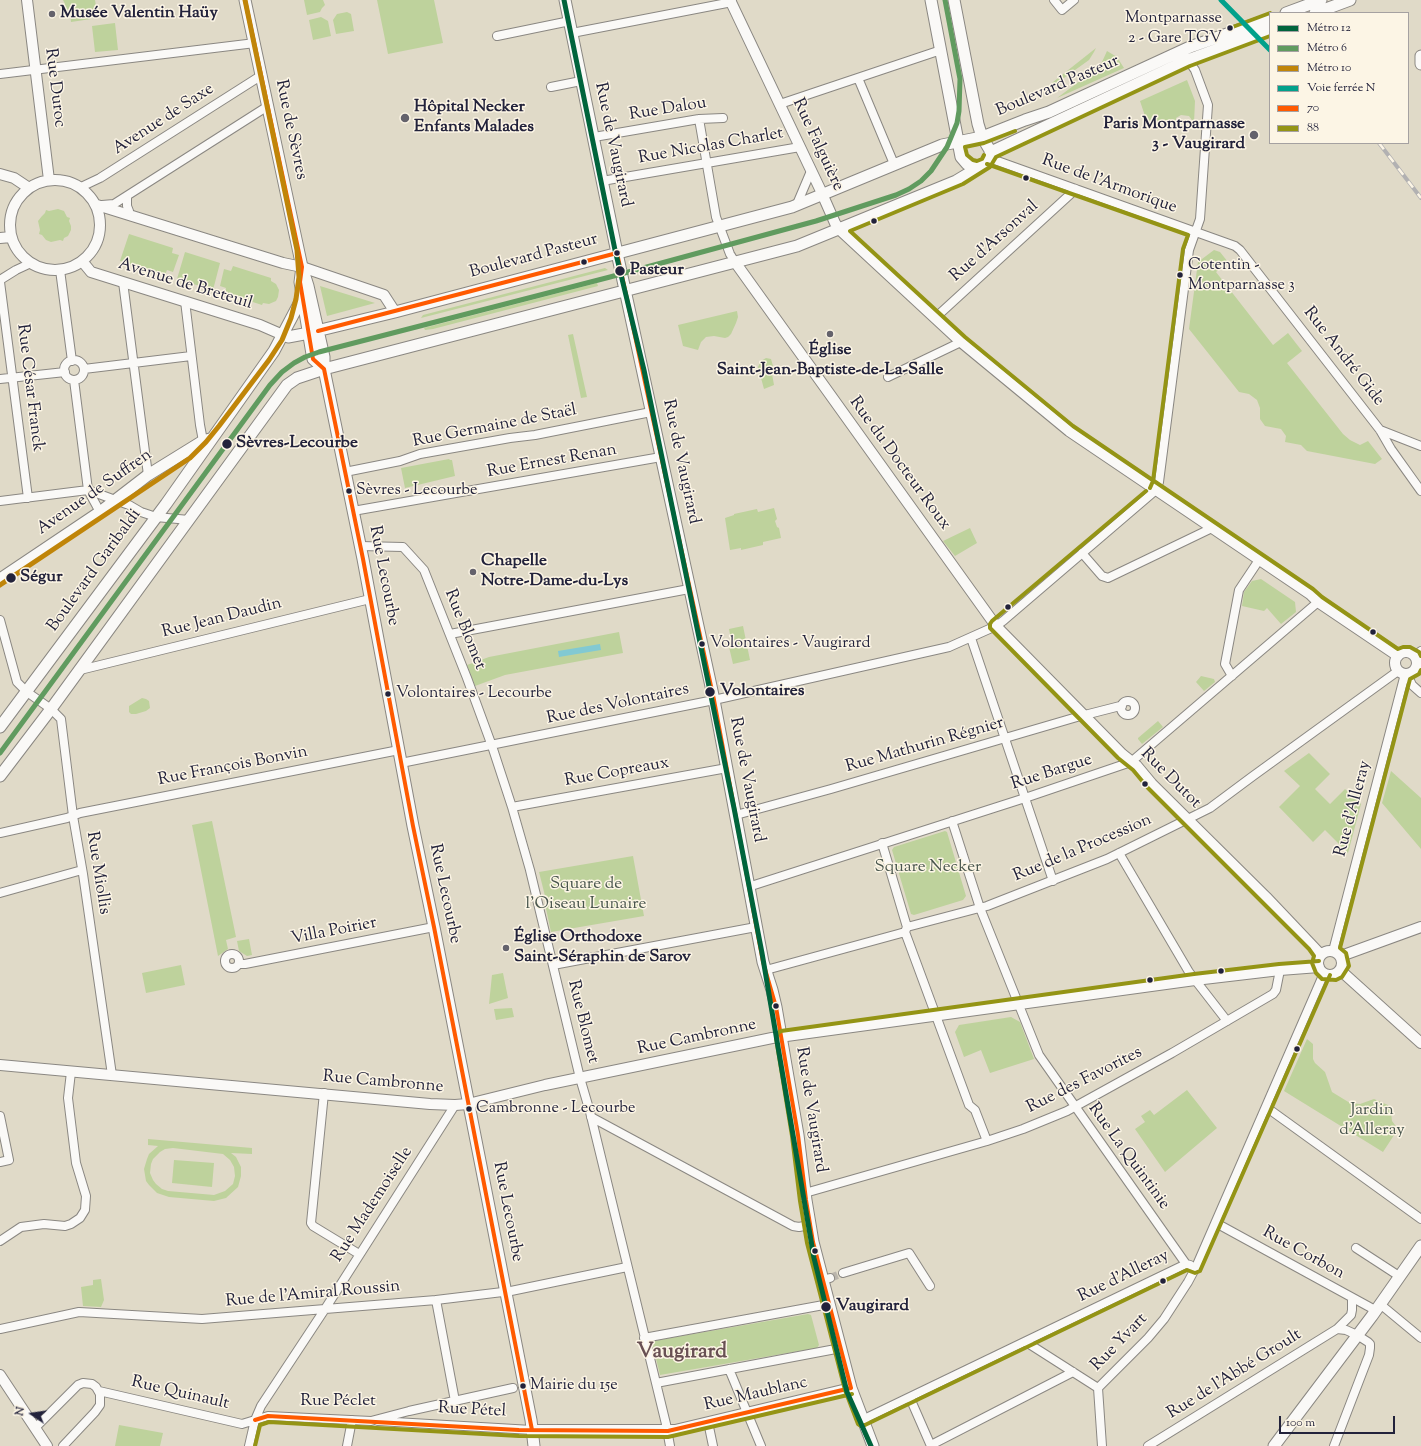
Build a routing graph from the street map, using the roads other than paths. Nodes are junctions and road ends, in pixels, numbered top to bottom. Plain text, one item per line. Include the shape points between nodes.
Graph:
1 (27, 0) edge
2 (246, 0) edge
3 (565, 0) edge
4 (931, 0) edge
5 (954, 0) edge
6 (1054, 0) edge
7 (1074, 0) edge
8 (1322, 0) edge
9 (1350, 0) edge
10 (731, 1) edge
11 (1289, 12) edge
12 (1318, 12) edge
13 (1269, 19) edge
14 (570, 21) junction
15 (1269, 30) edge
16 (572, 33) junction
17 (496, 36) dead end
18 (255, 43) junction
19 (1186, 49) junction
20 (941, 50) junction
21 (1421, 56) edge
22 (1192, 59) junction
23 (1421, 64) edge
24 (35, 70) junction
25 (0, 74) edge
26 (262, 75) junction
27 (858, 78) junction
28 (581, 81) junction
29 (551, 87) dead end
30 (780, 104) junction
31 (268, 106) junction
32 (723, 118) dead end
33 (698, 119) junction
34 (594, 137) junction
35 (982, 137) junction
36 (958, 143) junction
37 (800, 147) junction
38 (990, 155) junction
39 (706, 164) junction
40 (894, 164) junction
41 (978, 168) junction
42 (811, 171) junction
43 (0, 174) edge
44 (49, 180) junction
45 (602, 181) junction
46 (81, 187) junction
47 (29, 188) junction
48 (1076, 189) junction
49 (823, 194) junction
50 (127, 196) junction
51 (797, 204) junction
52 (97, 205) junction
53 (129, 215) junction
54 (718, 227) junction
55 (840, 229) junction
56 (1196, 231) junction
57 (0, 238) edge
58 (11, 238) junction
59 (0, 243) edge
60 (1235, 246) joint
61 (617, 253) junction
62 (82, 261) junction
63 (735, 262) junction
64 (31, 263) junction
65 (302, 268) junction
66 (60, 270) junction
67 (0, 281) edge
68 (123, 282) junction
69 (626, 290) junction
70 (302, 298) junction
71 (184, 301) junction
72 (395, 312) junction
73 (934, 318) junction
74 (313, 332) junction
75 (283, 335) junction
76 (961, 342) junction
77 (312, 354) joint
78 (191, 356) junction
79 (72, 361) junction
80 (133, 363) junction
81 (84, 369) junction
82 (324, 370) junction
83 (65, 372) junction
84 (888, 377) dead end
85 (13, 378) junction
86 (0, 379) edge
87 (74, 380) junction
88 (651, 412) junction
89 (1380, 430) junction
90 (207, 440) junction
91 (1421, 446) edge
92 (661, 457) junction
93 (345, 472) junction
94 (148, 475) junction
95 (88, 490) junction
96 (1156, 490) junction
97 (1421, 491) edge
98 (28, 498) junction
99 (116, 500) junction
100 (0, 501) edge
101 (353, 511) junction
102 (100, 512) junction
103 (156, 517) junction
104 (189, 520) junction
105 (1212, 528) junction
106 (360, 546) junction
107 (1082, 553) junction
108 (1259, 560) junction
109 (0, 579) edge
110 (689, 589) junction
111 (370, 599) junction
112 (1318, 602) junction
113 (0, 620) edge
114 (996, 626) junction
115 (450, 634) junction
116 (971, 638) junction
117 (1417, 653) edge
118 (1398, 656) junction
119 (1419, 668) edge
120 (80, 670) junction
121 (1403, 673) junction
122 (1232, 676) junction
123 (27, 692) junction
124 (1421, 693) edge
125 (714, 700) junction
126 (1122, 706) dead end
127 (51, 709) junction
128 (1084, 715) junction
129 (0, 727) edge
130 (1005, 738) junction
131 (492, 746) junction
132 (399, 750) junction
133 (1131, 762) junction
134 (401, 764) junction
135 (727, 768) junction
136 (0, 776) edge
137 (1025, 798) junction
138 (512, 807) junction
139 (736, 815) junction
140 (73, 816) junction
141 (1187, 819) junction
142 (952, 821) junction
143 (0, 833) edge
144 (882, 843) junction
145 (1119, 853) junction
146 (82, 870) junction
147 (1053, 881) junction
148 (748, 887) junction
149 (0, 893) edge
150 (980, 908) junction
151 (434, 927) junction
152 (756, 927) junction
153 (1421, 927) edge
154 (906, 930) junction
155 (1337, 954) junction
156 (1321, 955) junction
157 (239, 964) dead end
158 (553, 965) junction
159 (766, 970) junction
160 (1280, 970) junction
161 (1322, 970) junction
162 (1340, 970) junction
163 (1195, 980) junction
164 (1019, 1004) junction
165 (935, 1016) junction
166 (1227, 1021) junction
167 (782, 1037) junction
168 (1421, 1043) edge
169 (0, 1065) edge
170 (71, 1072) junction
171 (112, 1075) junction
172 (580, 1078) junction
173 (324, 1093) junction
174 (468, 1104) junction
175 (455, 1105) junction
176 (1266, 1107) junction
177 (1075, 1108) junction
178 (0, 1116) edge
179 (591, 1118) junction
180 (987, 1141) junction
181 (0, 1162) edge
182 (805, 1193) junction
183 (1421, 1219) edge
184 (1216, 1223) junction
185 (809, 1225) junction
186 (0, 1241) edge
187 (1421, 1246) edge
188 (1356, 1248) dead end
189 (360, 1254) junction
190 (1186, 1264) junction
191 (627, 1267) junction
192 (1196, 1267) junction
193 (843, 1274) tunnel mouth
194 (1399, 1276) junction
195 (930, 1286) dead end
196 (506, 1292) junction
197 (1352, 1298) junction
198 (436, 1300) junction
199 (829, 1304) junction
200 (1377, 1307) junction
201 (325, 1309) junction
202 (0, 1329) edge
203 (1337, 1329) junction
204 (1357, 1335) junction
205 (644, 1338) junction
206 (1421, 1338) edge
207 (1026, 1342) junction
208 (841, 1348) junction
209 (729, 1369) junction
210 (1073, 1372) junction
211 (0, 1375) edge
212 (656, 1383) junction
213 (513, 1388) dead end
214 (851, 1388) junction
215 (1098, 1388) junction
216 (99, 1390) junction
217 (910, 1398) junction
218 (455, 1401) junction
219 (747, 1413) junction
220 (255, 1420) junction
221 (352, 1420) junction
222 (862, 1420) junction
223 (371, 1421) junction
224 (708, 1422) junction
225 (35, 1428) junction
226 (532, 1430) junction
227 (668, 1431) junction
228 (45, 1445) edge
229 (64, 1446) edge
230 (249, 1446) edge
231 (347, 1446) edge
232 (534, 1446) edge
233 (670, 1446) edge
234 (713, 1446) edge
235 (761, 1446) edge
236 (872, 1446) edge
237 (931, 1446) edge
238 (1102, 1446) edge
239 (1148, 1446) edge
240 (1274, 1446) edge
241 (1334, 1446) edge

1 - 24 street, Rue Duroc
2 - 18 main road, Rue de Sèvres
3 - 14 main road, Rue de Vaugirard
4 - 20 main road
5 - 35 main road
6 - 7 street via 1062,10
8 - 11 main road
9 - 12 main road
10 - 16 street
10 - 30 street, Rue Falguière
13 - 19 main road, Boulevard Pasteur
14 - 16 main road, Rue de Vaugirard
14 - 17 street
15 - 22 main road, Boulevard Pasteur
16 - 28 main road, Rue de Vaugirard
18 - 24 street
18 - 26 main road, Rue de Sèvres
19 - 22 street
19 - 35 main road, Boulevard Pasteur via 1049,112
20 - 27 street
20 - 36 main road
21 - 23 main road
22 - 38 main road, Boulevard Pasteur
22 - 56 street via 1208,105 1200,219
24 - 25 street
24 - 44 street, Rue Duroc
26 - 31 main road, Rue de Sèvres
26 - 46 street, Avenue de Saxe via 100,178
27 - 30 street
27 - 40 street
28 - 29 street
28 - 34 main road, Rue de Vaugirard
30 - 37 street, Rue Falguière
31 - 50 street
31 - 65 main road, Rue de Sèvres
32 - 33 street, Rue Dalou
33 - 34 street, Rue Dalou
33 - 39 street
34 - 45 main road, Rue de Vaugirard
35 - 36 main road, Boulevard Pasteur
35 - 38 main road, Boulevard Pasteur
36 - 40 main road, Boulevard Pasteur via 942,145
36 - 41 main road via 966,164
37 - 39 street, Rue Nicolas Charlet
37 - 42 street, Rue Falguière
38 - 41 main road, Boulevard Pasteur via 986,163
38 - 48 street, Rue de l'Armorique
39 - 45 street, Rue Nicolas Charlet
39 - 54 street
40 - 49 main road, Boulevard Pasteur
41 - 55 main road, Boulevard Pasteur via 956,181
42 - 49 street, Rue Falguière
42 - 51 street
43 - 47 street via 14,178
44 - 46 street via 61,180
44 - 47 street
45 - 61 main road, Rue de Vaugirard
46 - 52 street
47 - 58 street via 13,208
48 - 56 street, Rue de l'Armorique
48 - 73 street, Rue d'Arsonval
49 - 51 main road, Boulevard Pasteur
49 - 55 street, Rue Falguière
50 - 52 street via 114,204
50 - 53 street
51 - 54 main road, Boulevard Pasteur
52 - 53 street
52 - 62 street via 99,235 91,252
53 - 65 street
54 - 61 main road, Boulevard Pasteur
54 - 63 street
55 - 63 main road, Boulevard Pasteur via 797,246
55 - 73 street, Rue Falguière
56 - 60 street, Rue de l'Armorique
56 - 96 street via 1189,250
57 - 58 street
58 - 59 street
58 - 64 street via 18,252
60 - 89 street, Rue André Gide
61 - 69 main road, Rue de Vaugirard
61 - 72 main road, Boulevard Pasteur
62 - 66 street
62 - 68 street, Avenue de Breteuil via 91,272
63 - 69 main road, Boulevard Pasteur
63 - 114 street, Rue du Docteur Roux
64 - 66 street via 45,269
64 - 67 street
65 - 70 main road, Rue de Sèvres
65 - 72 street via 384,295
65 - 74 main road, Rue de Sèvres
66 - 79 street
67 - 85 street, Rue César Franck
68 - 71 street, Avenue de Breteuil
68 - 80 street
69 - 82 main road, Boulevard Pasteur
69 - 88 main road, Rue de Vaugirard
70 - 74 main road, Rue de Sèvres
70 - 75 main road, Boulevard Garibaldi
71 - 75 street, Avenue de Breteuil
71 - 78 street
72 - 74 main road, Boulevard Pasteur
73 - 76 street, Rue Falguière
74 - 75 main road via 288,337
74 - 77 main road, Rue de Sèvres
74 - 82 main road, Rue de Sèvres via 324,357
75 - 90 main road, Boulevard Garibaldi via 274,351
76 - 84 street
76 - 96 street, Rue Falguière via 1069,431
77 - 82 main road, Rue Lecourbe via 313,359
78 - 80 street
78 - 90 street via 200,425
79 - 81 street via 80,362
79 - 83 street via 67,364
80 - 81 street
80 - 94 street
81 - 87 street via 82,376
82 - 93 main road, Rue Lecourbe
82 - 104 main road via 301,376 287,385
83 - 85 street
83 - 87 street via 67,377
85 - 86 street
85 - 98 street, Rue César Franck
87 - 95 street
88 - 92 main road, Rue de Vaugirard
88 - 93 street, Rue Germaine de Staël via 535,436 420,454 400,461
89 - 91 street
89 - 97 street, Rue André Gide
90 - 94 main road, Avenue de Suffren
90 - 103 main road, Boulevard Garibaldi
92 - 101 street, Rue Ernest Renan
92 - 110 main road, Rue de Vaugirard
93 - 101 main road, Rue Lecourbe
94 - 99 main road, Avenue de Suffren
95 - 98 street
95 - 99 street
95 - 102 street
96 - 105 street, Rue Falguière
96 - 107 street, Rue des Volontaires
98 - 100 street
99 - 102 main road, Avenue de Suffren
99 - 103 street
101 - 106 main road, Rue Lecourbe
102 - 109 main road, Avenue de Suffren
103 - 104 street
103 - 123 main road, Boulevard Garibaldi
104 - 120 main road
105 - 107 street via 1108,578 1102,576
105 - 108 street, Rue Falguière
106 - 111 main road, Rue Lecourbe
106 - 115 street, Rue Blomet via 403,547 424,570
107 - 114 street, Rue des Volontaires
108 - 112 street, Rue Falguière
108 - 122 street via 1239,590 1225,664
110 - 115 street
110 - 125 main road, Rue de Vaugirard
111 - 120 street, Rue Jean Daudin
111 - 132 main road, Rue Lecourbe
112 - 118 street, Rue Falguière
112 - 122 street, Rue Bargue
113 - 123 street via 18,682
114 - 116 street, Rue des Volontaires
114 - 128 street, Rue Dutot
115 - 131 street, Rue Blomet
116 - 125 street, Rue des Volontaires via 949,647
116 - 130 street
117 - 118 street via 1404,653
117 - 119 street
118 - 121 street via 1396,663
119 - 121 street
120 - 127 main road
121 - 124 street
121 - 141 street, Rue de la Procession via 1252,776 1210,808
121 - 155 street, Rue d'Alleray
122 - 133 street, Rue Bargue
123 - 127 street, Rue Miollis
123 - 129 main road, Boulevard Garibaldi
125 - 131 street, Rue des Volontaires
125 - 135 main road, Rue de Vaugirard
126 - 128 street, Rue Mathurin Régnier
127 - 136 main road
127 - 140 street, Rue Miollis via 61,719
128 - 130 street, Rue Mathurin Régnier
128 - 133 street, Rue Dutot
130 - 137 street
130 - 139 street, Rue Mathurin Régnier
131 - 134 street, Rue des Volontaires
131 - 138 street, Rue Blomet
132 - 134 main road, Rue Lecourbe
132 - 140 street, Rue François Bonvin
133 - 137 street, Rue Bargue
133 - 141 street, Rue Dutot
134 - 151 main road, Rue Lecourbe
135 - 138 street, Rue Copreaux
135 - 139 main road, Rue de Vaugirard
137 - 142 street, Rue Bargue
137 - 147 street
138 - 158 street, Rue Blomet
139 - 148 main road, Rue de Vaugirard
140 - 143 street, Rue François Bonvin
140 - 146 street, Rue Miollis
141 - 145 street, Rue de la Procession
141 - 156 street, Rue Dutot
142 - 144 street, Rue Bargue
142 - 150 street, Rue La Quintinie
144 - 148 street, Rue Bargue
144 - 154 street
145 - 147 street, Rue de la Procession
145 - 163 street
146 - 149 street
146 - 171 street, Rue Miollis
147 - 150 street, Rue de la Procession
148 - 152 main road, Rue de Vaugirard
150 - 154 street, Rue de la Procession
150 - 164 street, Rue La Quintinie
151 - 157 street, Villa Poirier
151 - 174 main road, Rue Lecourbe
152 - 158 street
152 - 159 main road, Rue de Vaugirard
153 - 155 street
154 - 159 street, Rue de la Procession
154 - 165 street
155 - 156 street via 1326,952
155 - 162 street via 1342,964
156 - 161 street via 1318,962
158 - 172 street, Rue Blomet
159 - 167 main road, Rue de Vaugirard
160 - 161 street, Rue Cambronne
160 - 163 street, Rue Cambronne
160 - 166 street, Rue des Favorites via 1274,994
161 - 162 street via 1333,975
161 - 176 street, Rue d'Alleray
162 - 168 street
163 - 164 street, Rue Cambronne
163 - 166 street
164 - 165 street, Rue Cambronne
164 - 177 street, Rue La Quintinie via 1039,1055
165 - 167 street, Rue Cambronne
165 - 180 street via 968,1105 975,1110
166 - 177 street, Rue des Favorites
167 - 172 street, Rue Cambronne
167 - 182 main road, Rue de Vaugirard
169 - 170 street, Rue Cambronne
170 - 171 street, Rue Cambronne
170 - 186 street via 68,1098 76,1163 86,1196 85,1210 80,1218 66,1226 44,1224 21,1227
171 - 173 street, Rue Cambronne
172 - 174 street, Rue Cambronne
172 - 179 street, Rue Blomet
173 - 175 street, Rue Cambronne
173 - 189 street via 311,1223
174 - 175 street, Rue Cambronne
174 - 196 main road, Rue Lecourbe
175 - 189 street, Rue Mademoiselle
176 - 183 street
176 - 184 street, Rue d'Alleray
177 - 180 street, Rue des Favorites
177 - 190 street, Rue La Quintinie
178 - 181 street via 9,1160
179 - 185 street via 793,1226
179 - 191 street, Rue Blomet
180 - 182 street, Rue des Favorites
182 - 185 main road, Rue de Vaugirard
184 - 192 street, Rue d'Alleray
184 - 197 street, Rue Corbon
185 - 199 main road, Rue de Vaugirard via 826,1279
187 - 194 main road
188 - 194 street
189 - 201 street, Rue Mademoiselle
190 - 192 street, Rue d'Alleray
190 - 207 street, Rue d'Alleray
191 - 196 street, Rue de l'Amiral Roussin
191 - 205 street, Rue Blomet
192 - 215 street, Rue Yvart via 1164,1319
193 - 195 street via 909,1253
194 - 200 main road
196 - 198 street, Rue de l'Amiral Roussin
196 - 226 main road, Rue Lecourbe
197 - 200 street, Rue Corbon
197 - 203 street, Rue de l'Abbé Groult via 1351,1314
198 - 201 street, Rue de l'Amiral Roussin
198 - 218 street
199 - 205 street
199 - 208 main road, Rue de Vaugirard
200 - 204 main road
200 - 206 street, Rue Corbon
201 - 202 street, Rue de l'Amiral Roussin via 202,1319 79,1312
201 - 220 street, Rue Mademoiselle via 261,1406
203 - 204 street
203 - 239 street, Rue de l'Abbé Groult
204 - 240 main road
204 - 241 street via 1370,1344 1369,1355
205 - 212 street, Rue Blomet
207 - 210 street, Rue Yvart
207 - 217 street, Rue d'Alleray
208 - 209 street
208 - 214 main road, Rue de Vaugirard
209 - 212 street
209 - 219 street
210 - 215 street, Rue Yvart
210 - 237 street
211 - 225 street
212 - 227 street, Rue Blomet
213 - 218 street, Rue Péclet
214 - 219 street, Rue Maublanc
214 - 222 main road, Rue de Vaugirard
215 - 238 street
216 - 220 street, Rue Quinault via 242,1424
216 - 225 street, Rue Quinault via 92,1384 78,1385
216 - 229 street via 100,1405
217 - 222 street, Rue d'Alleray
217 - 237 street
218 - 223 street, Rue Péclet
219 - 224 street, Rue Maublanc
219 - 235 street
220 - 221 street, Rue Péclet via 268,1416
220 - 230 street, Rue Mademoiselle
221 - 223 street, Rue Péclet
221 - 231 street
222 - 236 main road, Rue de Vaugirard
223 - 226 street, Rue Pétel
224 - 227 street, Rue Maublanc
224 - 234 street
225 - 228 street
226 - 227 street, Rue Pétel
226 - 232 main road, Rue Lecourbe
227 - 233 street, Rue Blomet

